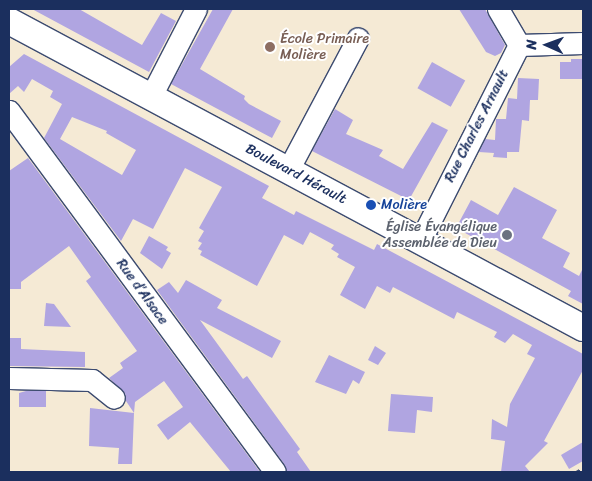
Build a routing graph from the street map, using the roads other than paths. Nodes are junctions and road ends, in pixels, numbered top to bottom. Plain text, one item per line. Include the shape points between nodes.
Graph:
1 (196, 9) edge
2 (498, 9) edge
3 (9, 21) edge
4 (358, 38) dead end
5 (583, 43) edge
6 (519, 45) junction
7 (151, 96) junction
8 (9, 111) edge
9 (288, 170) junction
10 (421, 239) junction
11 (583, 328) edge
12 (9, 378) edge
13 (114, 398) dead end
14 (275, 472) edge

1 - 7 street
2 - 6 street
3 - 7 main road, Boulevard Hérault
4 - 9 street
5 - 6 street
6 - 10 street, Rue Charles Arnault
7 - 9 main road, Boulevard Hérault
8 - 14 street, Rue d’Alsace
9 - 10 main road, Boulevard Hérault
10 - 11 main road, Boulevard Hérault
12 - 13 street via 92,380

